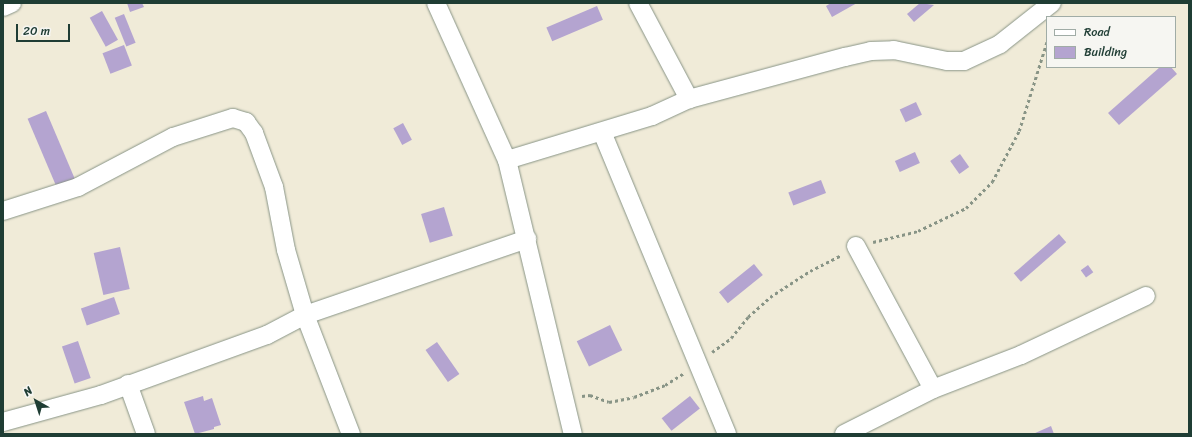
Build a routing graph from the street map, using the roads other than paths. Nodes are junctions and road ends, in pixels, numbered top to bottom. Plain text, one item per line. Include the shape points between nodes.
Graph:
1 (12, 3) edge
2 (436, 3) edge
3 (638, 3) edge
4 (1052, 3) edge
5 (3, 7) edge
6 (689, 99) junction
7 (602, 132) junction
8 (507, 160) junction
9 (3, 211) edge
10 (527, 239) junction
11 (856, 246) road end
12 (1146, 296) dead end
13 (305, 315) junction
14 (128, 384) junction
15 (933, 389) junction
16 (3, 422) edge
17 (146, 434) edge
18 (350, 434) edge
19 (573, 434) edge
20 (728, 434) edge
21 (844, 434) edge

1 - 5 street
2 - 8 street
3 - 6 street
4 - 6 street via 1000,44 964,61 947,61 894,50 871,51
6 - 7 street via 652,116
7 - 8 street
7 - 20 street
8 - 10 street
9 - 13 street via 78,187 173,137 233,118 246,122 254,133 274,187 286,250
10 - 13 street
10 - 19 street via 562,398
11 - 15 street
12 - 15 street via 1021,355
13 - 14 street via 266,335
13 - 18 street
14 - 16 street via 52,410
14 - 17 street
15 - 21 street

